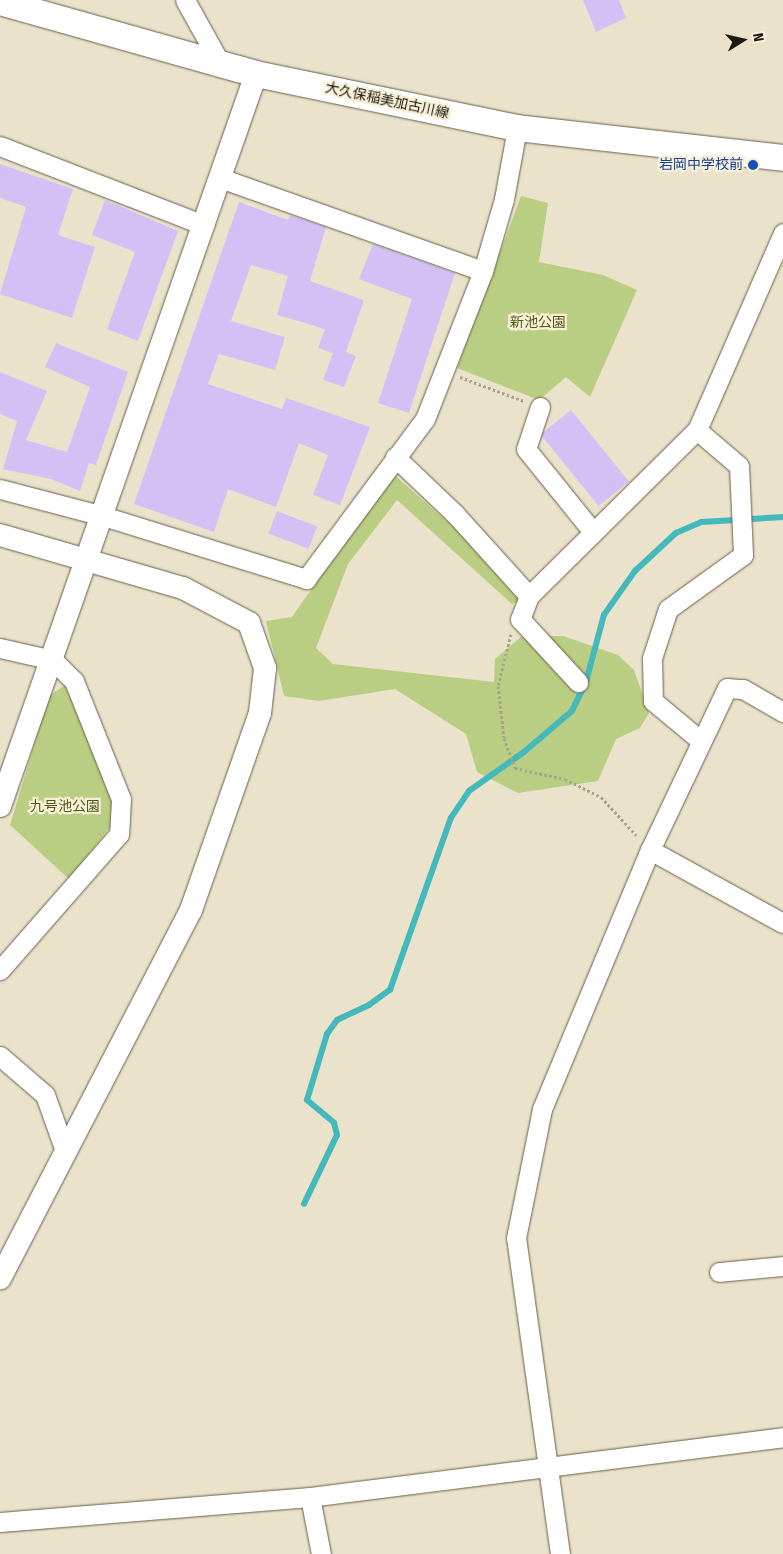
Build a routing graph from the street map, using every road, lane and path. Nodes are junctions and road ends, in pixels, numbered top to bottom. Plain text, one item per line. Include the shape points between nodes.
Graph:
1 (185, 0) edge
2 (0, 2) edge
3 (220, 63) junction
4 (256, 74) junction
5 (517, 128) junction
6 (0, 146) edge
7 (783, 158) edge
8 (220, 178) junction
9 (204, 225) junction
10 (783, 233) edge
11 (483, 270) junction
12 (443, 371) junction
13 (540, 407) joint
14 (698, 430) junction
15 (395, 457) junction
16 (0, 489) edge
17 (104, 516) junction
18 (593, 532) junction
19 (0, 535) edge
20 (88, 558) junction
21 (529, 596) junction
22 (520, 618) junction
23 (0, 648) edge
24 (53, 660) junction
25 (578, 682) dead end
26 (783, 712) edge
27 (700, 740) junction
28 (0, 806) edge
29 (650, 850) junction
30 (783, 923) edge
31 (0, 970) edge
32 (0, 1056) edge
33 (65, 1151) junction
34 (783, 1266) edge
35 (719, 1272) dead end
36 (0, 1278) edge
37 (783, 1437) edge
38 (546, 1465) junction
39 (310, 1497) junction
40 (0, 1522) edge
41 (320, 1554) edge
42 (560, 1554) edge

1 - 3 street
2 - 3 main road, 大久保稲美加古川線
3 - 4 main road, 大久保稲美加古川線
4 - 5 main road, 大久保稲美加古川線
4 - 8 street
5 - 7 main road, 大久保稲美加古川線
5 - 11 street via 504,199
6 - 9 street
8 - 9 street
8 - 11 street
9 - 17 street
10 - 14 street
11 - 12 street
12 - 13 path
12 - 15 street via 425,419
13 - 18 street via 526,449
14 - 18 street
14 - 27 street via 739,466 743,555 668,609 652,658 653,701
15 - 17 street via 306,579
15 - 21 street via 455,514
16 - 17 street
17 - 20 street
18 - 21 street
19 - 20 street
20 - 24 street
20 - 33 street via 184,588 249,623 265,668 260,713 191,910
21 - 22 street
22 - 25 street
22 - 29 path via 508,640 498,686 504,738 514,768 565,779 600,797
23 - 24 street
24 - 28 street
24 - 31 street via 74,680 121,798 119,834
26 - 27 street via 743,689 727,688
27 - 29 street
29 - 30 street
29 - 38 street via 542,1109 516,1238
32 - 33 street via 45,1095
33 - 36 street
34 - 35 street
37 - 38 street
38 - 39 street
38 - 42 street
39 - 40 street
39 - 41 street

